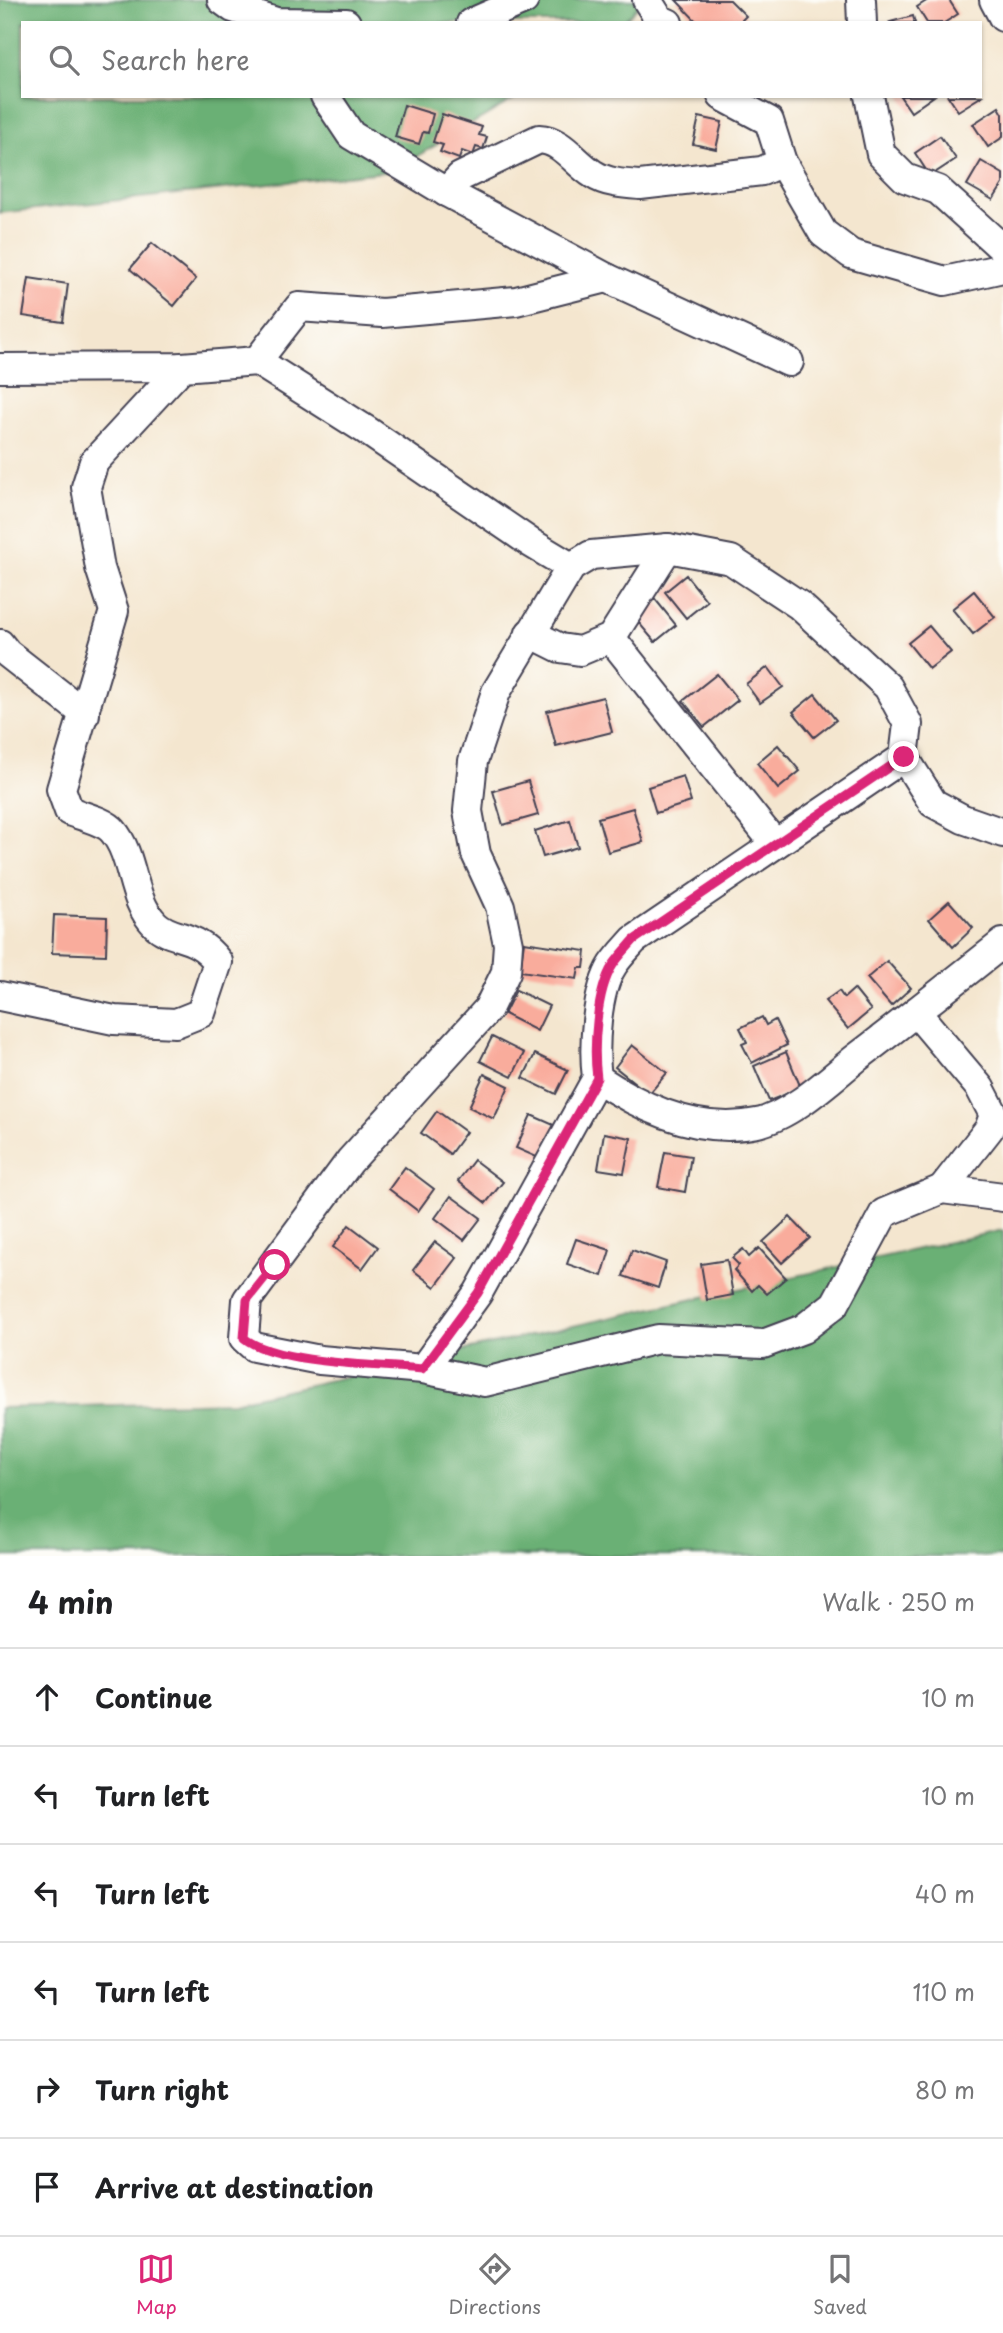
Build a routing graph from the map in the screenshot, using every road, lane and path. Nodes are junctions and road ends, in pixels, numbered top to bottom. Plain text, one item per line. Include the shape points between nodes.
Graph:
1 (222, 0) edge
2 (524, 0) edge
3 (647, 0) edge
4 (861, 0) edge
5 (994, 0) edge
6 (1003, 17) edge
7 (270, 21) edge
8 (476, 21) edge
9 (664, 21) edge
10 (862, 21) edge
11 (326, 98) edge
12 (726, 98) edge
13 (869, 98) edge
14 (782, 162) junction
15 (446, 192) junction
16 (1003, 249) edge
17 (1003, 268) edge
18 (607, 278) junction
19 (257, 361) junction
20 (789, 362) dead end
21 (182, 367) junction
22 (0, 369) edge
23 (668, 548) junction
24 (571, 567) junction
25 (530, 633) junction
26 (611, 638) junction
27 (0, 644) edge
28 (85, 714) junction
29 (904, 757) junction
30 (1003, 833) edge
31 (775, 844) junction
32 (1003, 943) edge
33 (0, 996) edge
34 (916, 1012) junction
35 (597, 1078) junction
36 (942, 1189) junction
37 (1003, 1197) edge
38 (422, 1369) junction

1 - 7 street
2 - 8 street
3 - 9 street
4 - 10 street
5 - 6 street
11 - 15 street via 351,135
12 - 14 street via 769,121
13 - 16 street via 881,154 905,178 938,190
14 - 15 street via 762,170 621,184 594,175 552,140 539,139 460,177
14 - 17 street via 823,233 851,254 945,281
15 - 18 street
18 - 19 street via 516,301 382,313 299,307
18 - 20 street
19 - 21 street
19 - 24 street
21 - 22 street
21 - 28 street via 94,462 86,487 100,568 114,611
23 - 24 street via 591,555
23 - 26 street
23 - 29 street via 731,560 799,605 888,687 908,724
24 - 25 street
25 - 26 street via 580,652
25 - 38 street via 496,692 473,761 468,811 477,854 500,906 508,944 506,972 488,1009 349,1161 247,1300 244,1338 254,1346 320,1360
26 - 31 street
27 - 28 street
28 - 33 street via 61,789 69,811 112,829 155,925 207,946 218,962 201,1013 176,1023 114,1020
29 - 30 street via 933,803
29 - 31 street
31 - 35 street via 634,940 611,967 597,1026
32 - 34 street
34 - 35 street via 800,1102 760,1123 700,1126 623,1096
34 - 36 street via 980,1088 995,1115
35 - 38 street via 478,1293
36 - 37 street
36 - 38 street via 884,1213 835,1304 803,1329 763,1344 659,1339 485,1381

